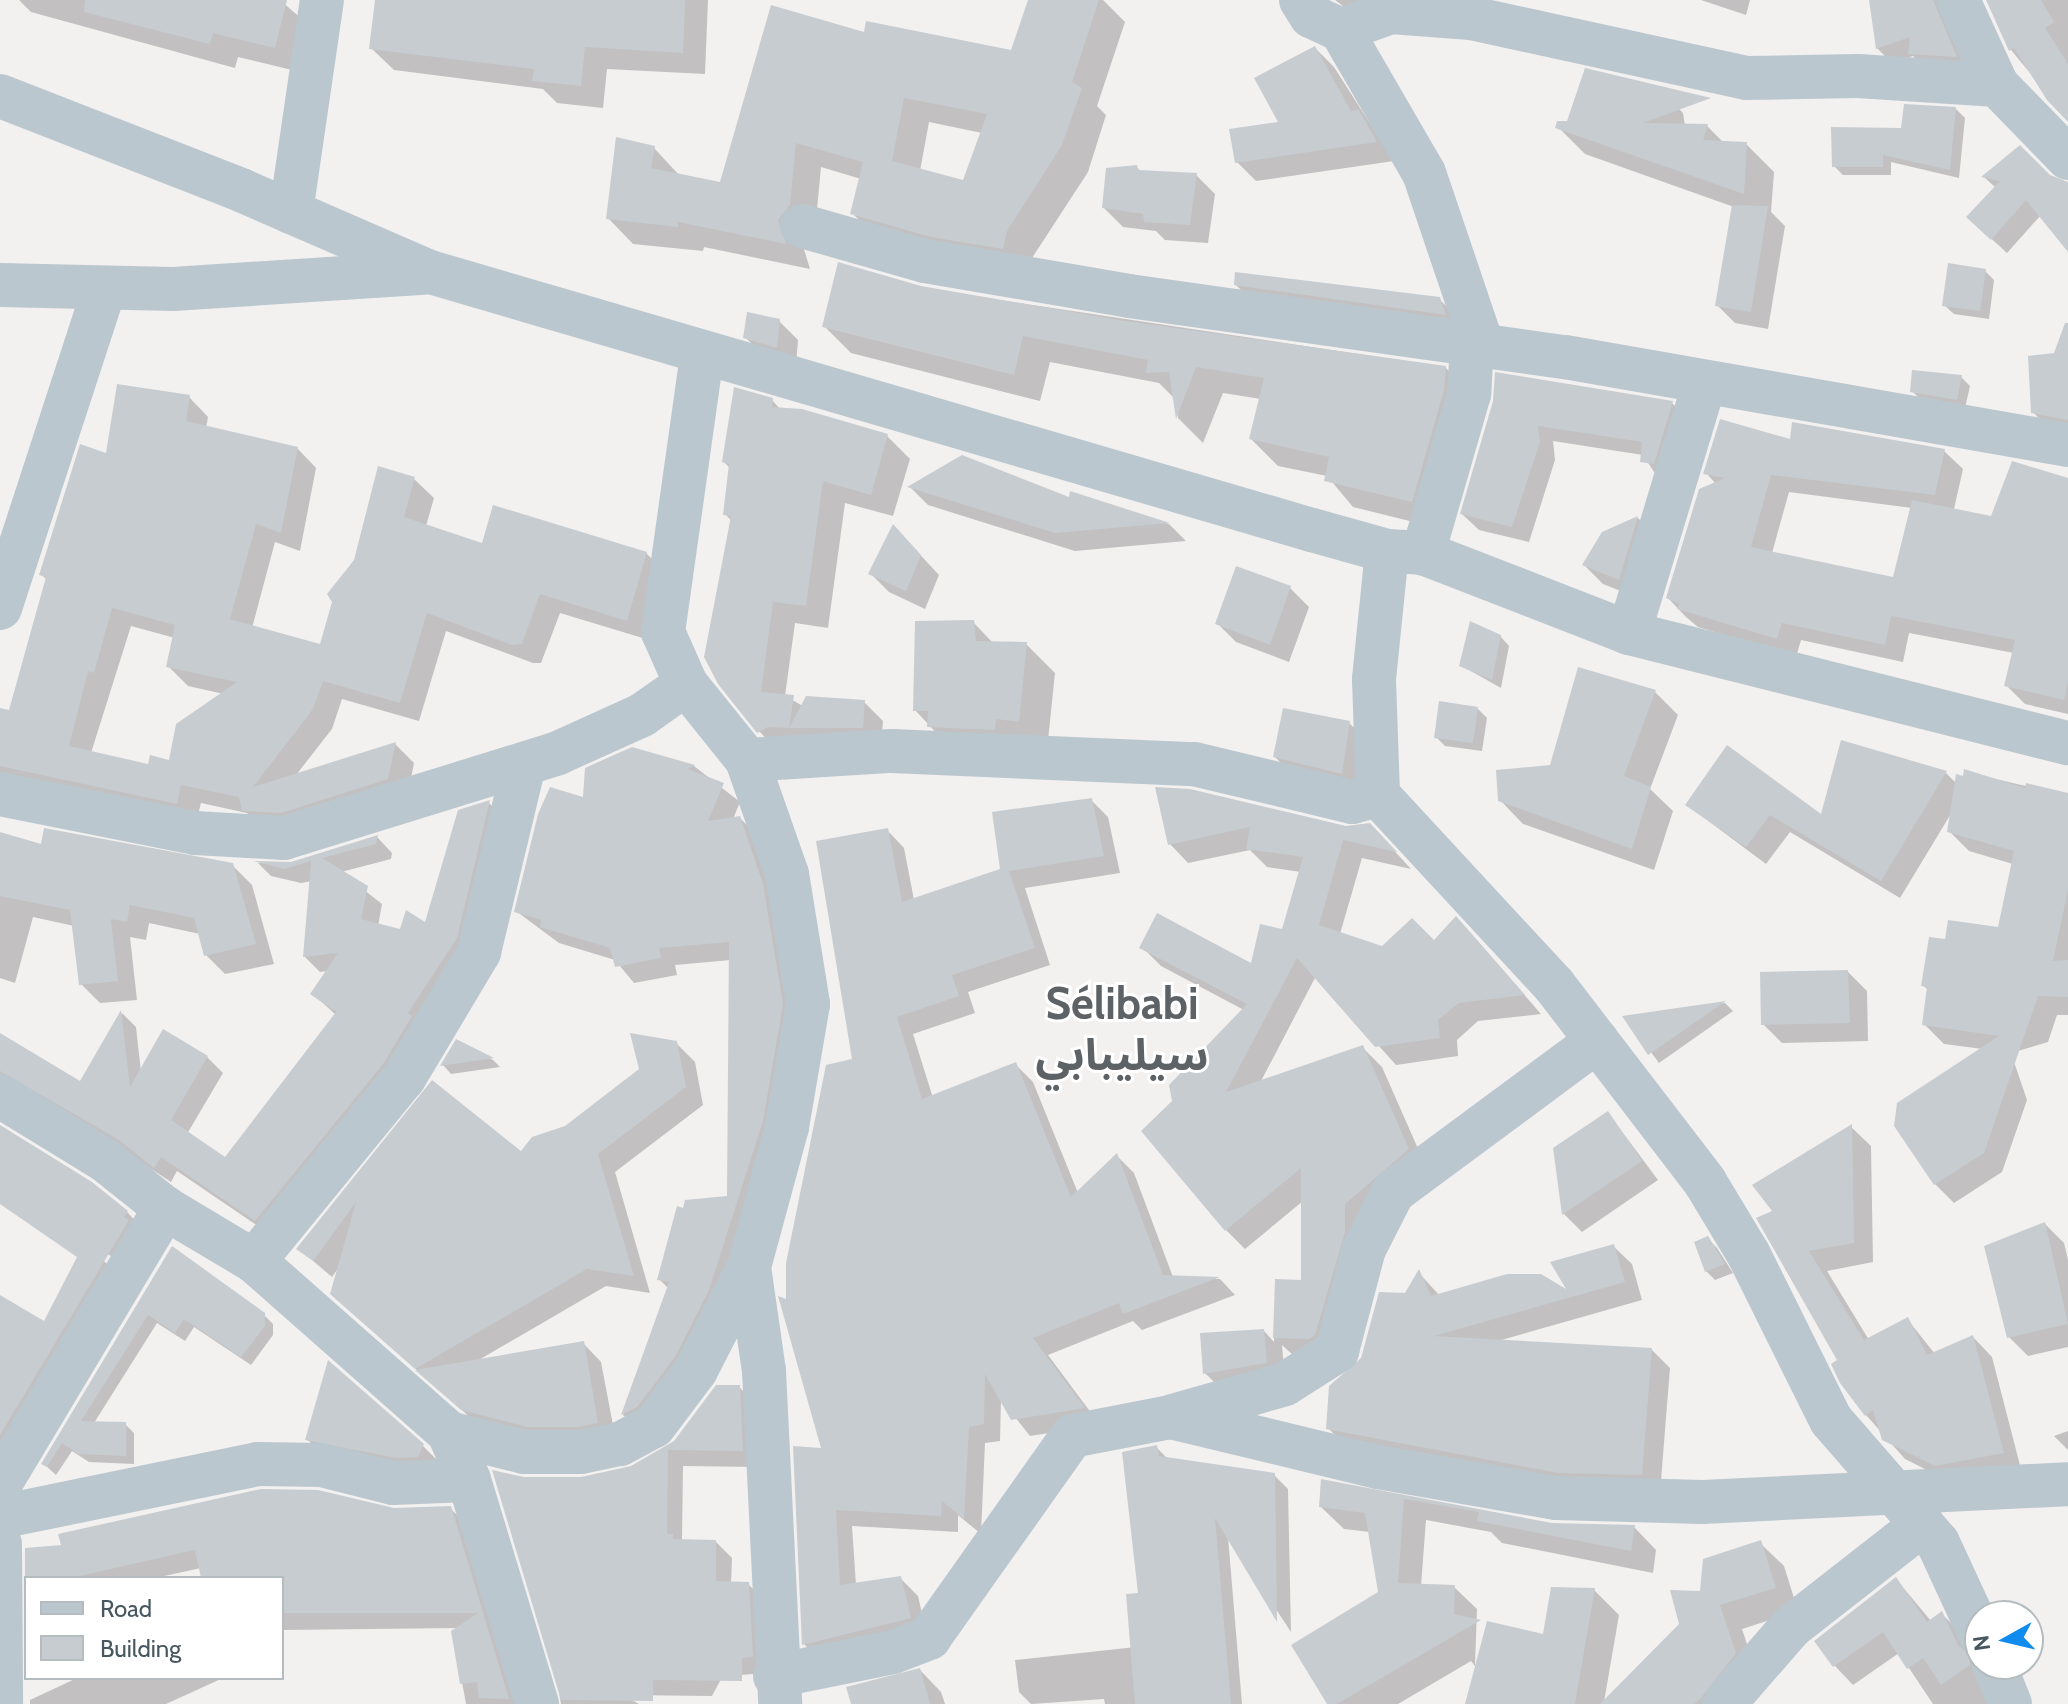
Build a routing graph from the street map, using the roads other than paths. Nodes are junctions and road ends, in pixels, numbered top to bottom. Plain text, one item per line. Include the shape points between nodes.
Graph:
1 (322, 0) edge
2 (1301, 0) edge
3 (1958, 0) edge
4 (1341, 30) junction
5 (1997, 85) junction
6 (0, 96) edge
7 (2068, 158) edge
8 (291, 212) junction
9 (802, 226) dead end
10 (430, 272) junction
11 (0, 285) edge
12 (104, 290) junction
13 (1483, 347) junction
14 (702, 355) junction
15 (1704, 385) junction
16 (2068, 445) edge
17 (1405, 552) junction
18 (0, 608) edge
19 (1629, 633) junction
20 (686, 684) junction
21 (2068, 743) edge
22 (747, 760) junction
23 (524, 764) junction
24 (0, 794) edge
25 (1378, 795) junction
26 (1597, 1041) junction
27 (0, 1096) edge
28 (165, 1208) junction
29 (254, 1261) junction
30 (749, 1267) junction
31 (1171, 1417) junction
32 (449, 1433) junction
33 (469, 1480) junction
34 (0, 1484) edge
35 (2068, 1484) edge
36 (1894, 1489) junction
37 (0, 1517) edge
38 (1923, 1524) junction
39 (0, 1544) edge
40 (1964, 1600) edge
41 (2000, 1680) edge
42 (777, 1690) edge
43 (1, 1704) edge
44 (536, 1704) edge
45 (572, 1704) edge
46 (1724, 1704) edge
47 (2010, 1704) edge

1 - 8 street
2 - 4 street via 1311,16
3 - 5 street
4 - 5 street via 1391,12 1471,18 1747,78 1858,76
4 - 13 street via 1424,173
5 - 7 street
6 - 8 street
8 - 10 street
9 - 13 street via 925,261
10 - 12 street
10 - 14 street
11 - 12 street
12 - 18 street
13 - 15 street
13 - 17 street via 1471,361 1469,394
14 - 17 street
14 - 20 street via 663,632
15 - 16 street
15 - 19 street
17 - 19 street
17 - 25 street via 1374,680
19 - 21 street
20 - 22 street
20 - 23 street via 642,715
22 - 25 street via 892,751 1194,764 1352,802
22 - 30 street via 787,874 808,1004 787,1127
23 - 24 street via 284,838 195,833
23 - 29 street via 479,952 404,1078
25 - 26 street via 1554,985
26 - 31 street via 1393,1192 1364,1249 1337,1351 1285,1384
26 - 36 street via 1727,1218 1831,1420
27 - 28 street via 106,1161
28 - 29 street
28 - 34 street
29 - 32 street
30 - 32 street via 696,1370 654,1426 620,1444 581,1452 512,1450
30 - 42 street via 764,1371
31 - 36 street via 1378,1467 1556,1498 1703,1502
31 - 42 street via 1072,1436 929,1638
32 - 33 street
33 - 37 street via 393,1483 321,1465 258,1464
33 - 44 street
35 - 36 street
36 - 38 street
38 - 40 street via 1938,1543
38 - 46 street via 1791,1627
39 - 43 street
41 - 47 street
44 - 45 street

